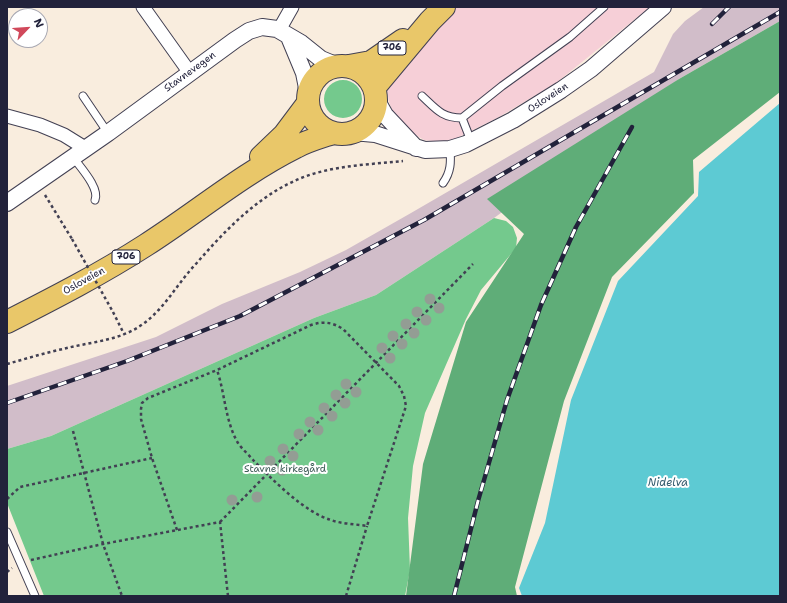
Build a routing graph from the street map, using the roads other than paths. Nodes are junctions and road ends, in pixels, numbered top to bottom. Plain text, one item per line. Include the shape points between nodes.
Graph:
1 (143, 7) edge
2 (292, 7) edge
3 (604, 7) edge
4 (663, 7) edge
5 (437, 14) edge
6 (284, 34) junction
7 (344, 66) junction
8 (190, 73) junction
9 (375, 93) junction
10 (83, 96) dead end
11 (422, 96) dead end
12 (308, 98) junction
13 (7, 116) edge
14 (462, 118) junction
15 (108, 133) junction
16 (343, 133) junction
17 (471, 141) junction
18 (416, 148) junction
19 (450, 149) junction
20 (79, 153) junction
21 (238, 181) junction
22 (443, 183) dead end
23 (95, 200) dead end
24 (7, 203) edge
25 (7, 322) edge
26 (7, 532) edge
27 (35, 596) edge

1 - 8 street
2 - 6 street
3 - 14 lane via 570,37
4 - 17 street, Osloveien via 591,69 561,90 513,120
5 - 7 highway, 706 via 371,62
5 - 9 highway, 706
6 - 7 street, Stavnevegen via 301,43 321,59
6 - 8 street, Stavnevegen via 262,27 249,31
6 - 12 street via 304,73
7 - 9 highway via 360,70 368,78
7 - 12 highway, 706 via 328,69 318,75 312,83
8 - 15 street, Stavnevegen
9 - 16 highway, 706 via 375,110 369,120 362,128
9 - 18 street via 386,115
10 - 15 lane
11 - 14 lane via 439,112 451,118
12 - 16 highway via 316,122 324,129
12 - 21 highway, Osloveien / 706 via 284,135
13 - 20 street via 64,135
14 - 17 lane
15 - 20 street, Stavnevegen
16 - 18 street, Osloveien via 375,134
16 - 21 highway, Osloveien / 706 via 297,146
17 - 19 street, Osloveien
18 - 19 street, Osloveien
19 - 22 lane via 451,164
20 - 23 lane via 94,187
20 - 24 street, Stavnevegen
21 - 25 highway, Osloveien / 706 via 193,214 114,265
26 - 27 lane

